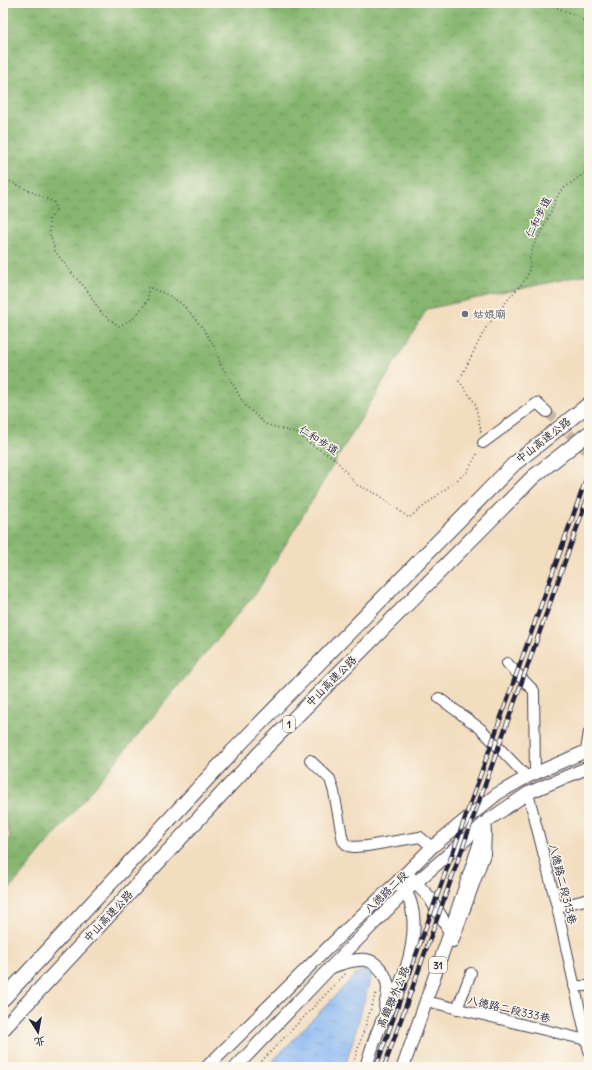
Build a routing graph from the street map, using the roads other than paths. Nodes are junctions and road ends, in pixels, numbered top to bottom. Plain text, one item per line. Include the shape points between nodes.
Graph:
1 (589, 404) edge
2 (548, 412) tunnel mouth
3 (589, 433) edge
4 (483, 443) road end
5 (506, 663) dead end
6 (439, 698) dead end
7 (589, 732) edge
8 (588, 751) edge
9 (310, 760) dead end
10 (589, 767) edge
11 (531, 775) junction
12 (528, 793) junction
13 (487, 820) junction
14 (432, 847) junction
15 (407, 872) junction
16 (398, 881) junction
17 (416, 883) junction
18 (406, 891) junction
19 (589, 899) edge
20 (557, 907) junction
21 (450, 932) junction
22 (329, 969) junction
23 (471, 973) dead end
24 (574, 986) junction
25 (589, 986) edge
26 (3, 999) edge
27 (428, 1001) junction
28 (457, 1009) junction
29 (380, 1027) junction
30 (3, 1029) edge
31 (586, 1040) junction
32 (589, 1051) edge
33 (207, 1067) edge
34 (236, 1067) edge
35 (366, 1067) edge
36 (403, 1067) edge

1 - 26 highway, 中山高速公路 / 1 via 514,464 232,752
2 - 4 lane via 537,403
3 - 30 highway, 中山高速公路 / 1 via 532,477 270,744
5 - 11 lane via 534,691
6 - 11 lane via 481,729
7 - 8 lane
8 - 11 main road, 八德路二段
9 - 14 lane via 330,779 343,841 348,846 367,846 420,837
10 - 12 main road, 八德路二段
11 - 14 main road, 八德路二段 via 497,794
12 - 13 main road, 八德路二段
12 - 20 lane, 八德路二段313巷
13 - 17 main road, 八德路二段
13 - 21 main road, 31
13 - 27 lane via 485,854
14 - 15 main road, 八德路二段
15 - 16 main road, 八德路二段
15 - 17 main road
16 - 18 main road, 高鐵聯外公路
16 - 33 main road, 八德路二段
17 - 18 main road, 八德路二段
17 - 21 main road via 430,898
18 - 22 main road, 八德路二段
18 - 29 main road, 高鐵聯外公路 via 414,928 411,952 402,981
19 - 20 lane
20 - 24 lane, 八德路二段313巷
21 - 27 main road, 31
22 - 29 main road via 354,961 366,960 377,965 384,974 388,986 388,999
22 - 34 main road, 八德路二段
23 - 28 lane
24 - 25 lane
24 - 31 lane, 八德路二段313巷
27 - 28 lane, 八德路二段333巷
27 - 36 main road, 31
28 - 31 lane, 八德路二段333巷
29 - 35 main road, 高鐵聯外公路
31 - 32 lane, 八德路二段313巷

